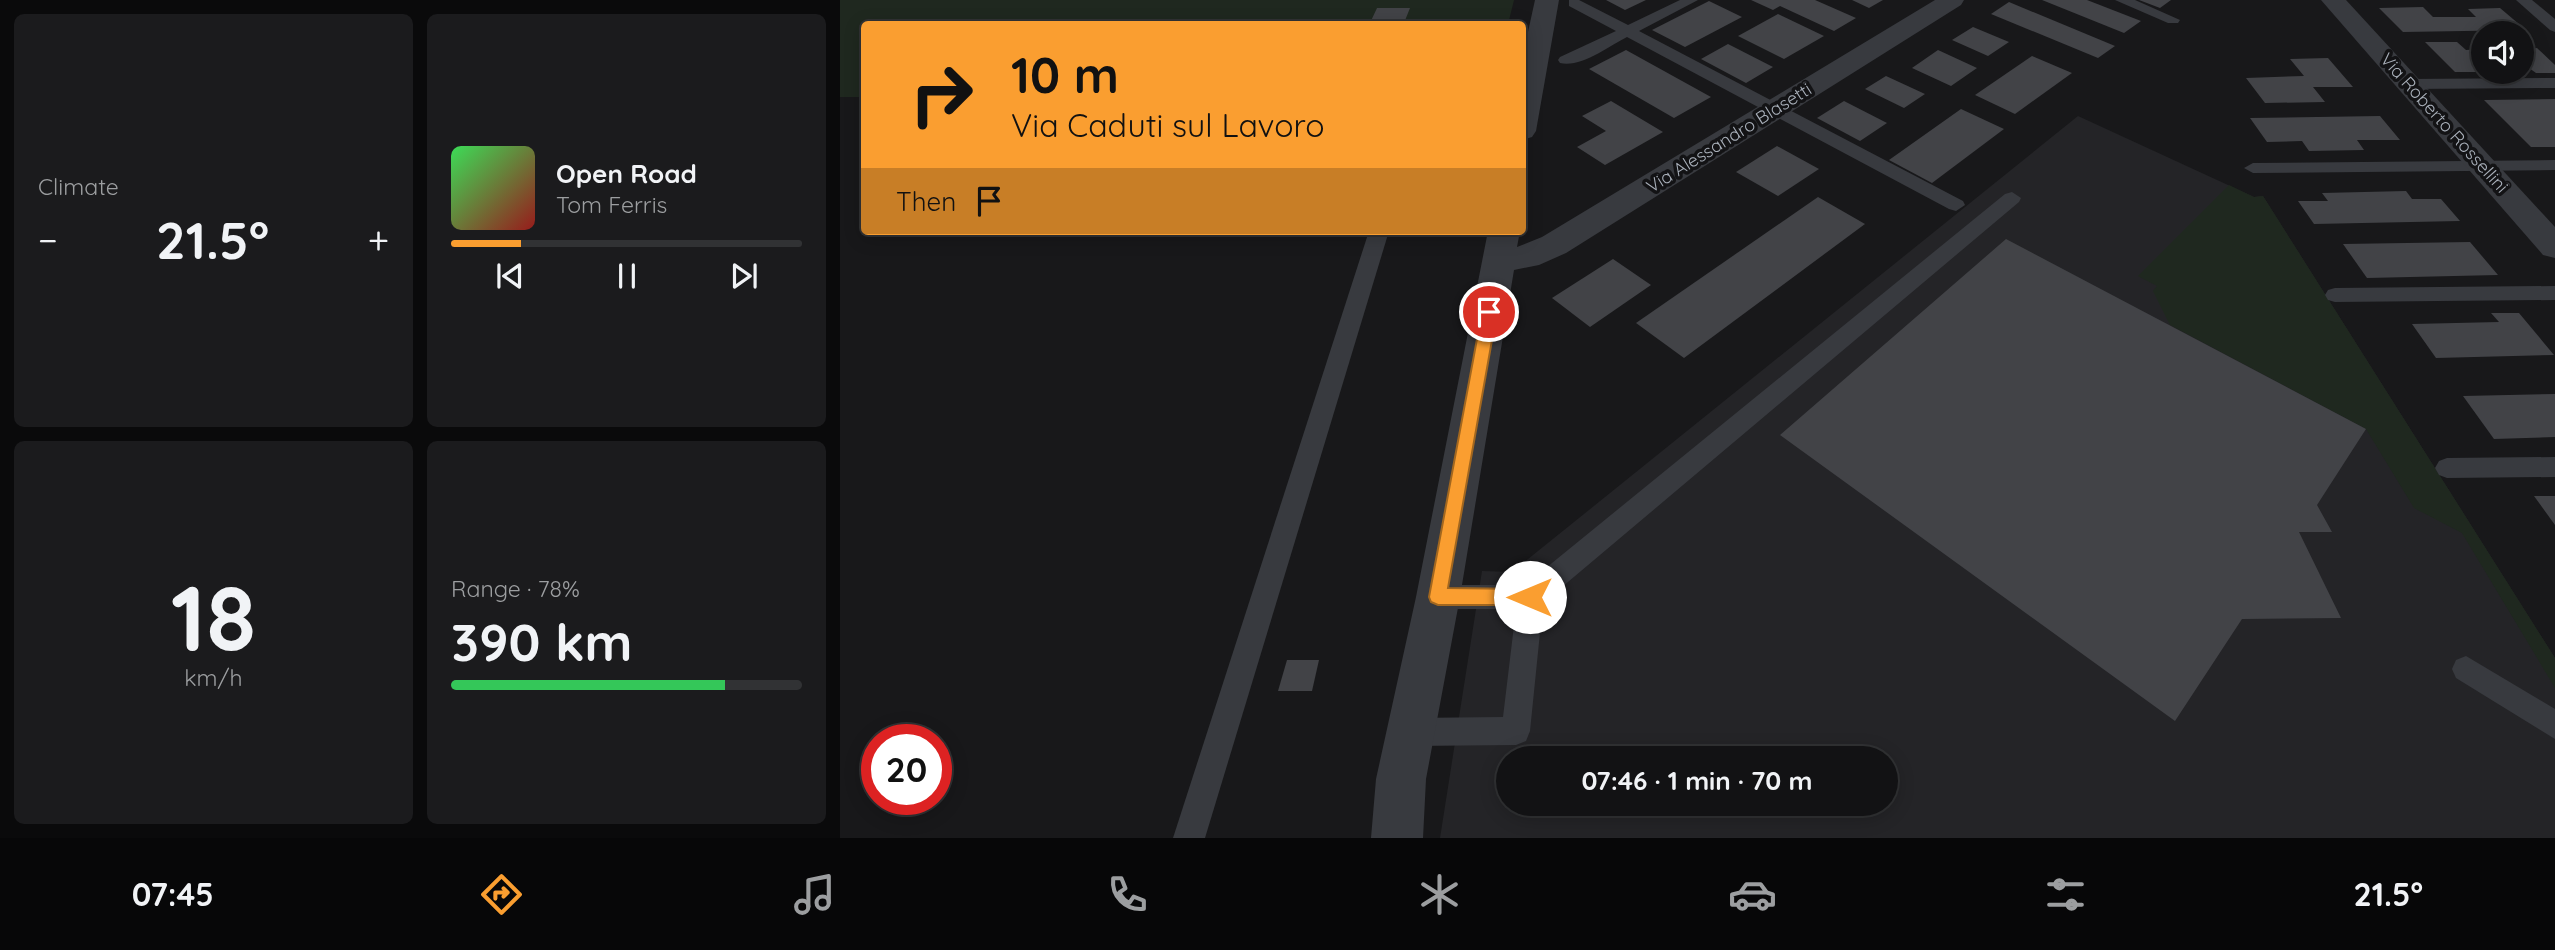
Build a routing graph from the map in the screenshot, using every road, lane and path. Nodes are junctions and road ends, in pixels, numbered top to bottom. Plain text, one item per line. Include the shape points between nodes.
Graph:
1 (1547, 0) edge
2 (1691, 0) edge
3 (1952, 0) edge
4 (2122, 0) edge
5 (2333, 0) edge
6 (2524, 0) edge
7 (1574, 4) dead end
8 (2173, 20) dead end
9 (2555, 27) edge
10 (1628, 32) junction
11 (1566, 60) dead end
12 (2555, 83) edge
13 (2409, 84) junction
14 (1526, 95) edge
15 (1775, 109) junction
16 (2555, 165) edge
17 (2482, 166) junction
18 (2253, 168) dead end
19 (2012, 198) dead end
20 (1956, 205) dead end
21 (1378, 235) edge
22 (1502, 246) edge
23 (2555, 247) edge
24 (2555, 293) edge
25 (2335, 295) dead end
26 (2555, 467) edge
27 (2447, 468) dead end
28 (1438, 597) junction
29 (1530, 597) junction
30 (2466, 669) dead end
31 (2555, 725) edge
32 (1516, 731) joint
33 (1406, 756) junction
34 (1189, 838) edge
35 (1373, 838) edge
36 (1397, 838) edge

1 - 14 street
2 - 10 lane
3 - 15 street, Via Alessandro Blasetti
4 - 8 lane
5 - 13 street, Via Roberto Rossellini
6 - 9 lane
7 - 10 lane
10 - 11 lane
10 - 15 lane
12 - 13 lane
13 - 17 street, Via Roberto Rossellini
15 - 20 lane
15 - 22 street, Via Alessandro Blasetti via 1554,245 1527,257
16 - 17 lane
17 - 18 lane
17 - 23 street, Via Roberto Rossellini
19 - 29 lane
21 - 34 lane
22 - 28 street
24 - 25 lane
26 - 27 lane
28 - 29 lane
28 - 33 street
29 - 32 lane
30 - 31 lane
32 - 33 lane
33 - 35 street
33 - 36 street

